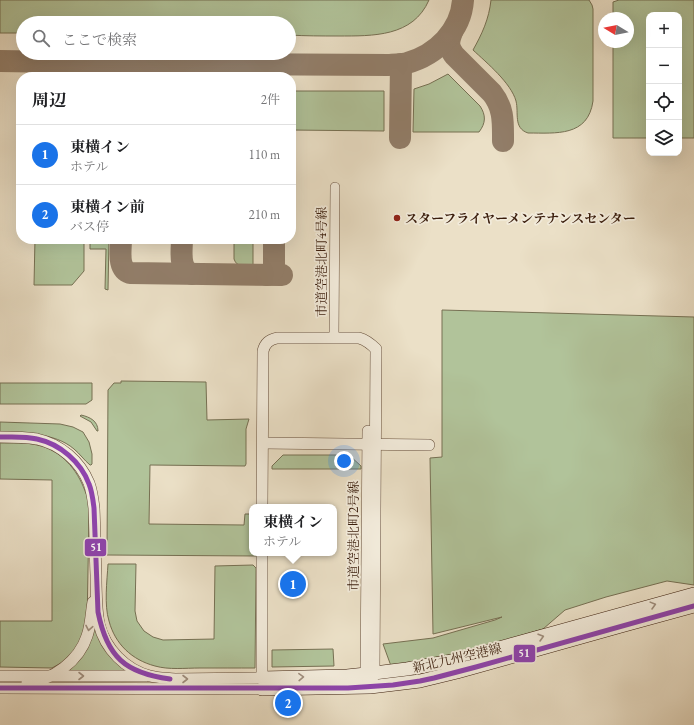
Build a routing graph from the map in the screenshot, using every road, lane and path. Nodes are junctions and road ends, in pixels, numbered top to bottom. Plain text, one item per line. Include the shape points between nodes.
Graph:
1 (335, 187) dead end
2 (334, 338) junction
3 (0, 437) edge
4 (263, 443) junction
5 (372, 444) junction
6 (429, 445) dead end
7 (262, 504) edge
8 (262, 556) edge
9 (96, 590) junction
10 (694, 594) edge
11 (694, 606) edge
12 (618, 621) junction
13 (370, 674) junction
14 (0, 676) edge
15 (50, 676) junction
16 (150, 676) junction
17 (0, 682) edge
18 (262, 684) junction
19 (0, 688) edge
20 (370, 688) junction

1 - 2 street, 市道空港北町4号線
2 - 4 street, 市道空港北町2号線 via 277,338 267,342 263,351
2 - 5 street, 市道空港北町2号線 via 359,338 369,342
3 - 9 street via 49,442 68,454 83,472 94,508
4 - 5 street
4 - 7 street, 市道空港北町2号線
5 - 6 street
5 - 13 street, 市道空港北町2号線
8 - 18 street
9 -> 15 street via 83,646 70,663
9 - 16 street via 99,625 111,649 130,668
12 -> 10 main road
11 - 12 main road
13 -> 12 main road, 新北九州空港線 via 452,661
12 - 20 main road, 新北九州空港線 via 457,672 420,681
18 -> 13 main road, 新北九州空港線
13 - 20 street, 市道空港北町2号線
14 - 15 street
15 -> 16 street
15 - 17 street via 34,682
16 -> 18 street
18 - 19 street
18 - 20 main road, 新北九州空港線

